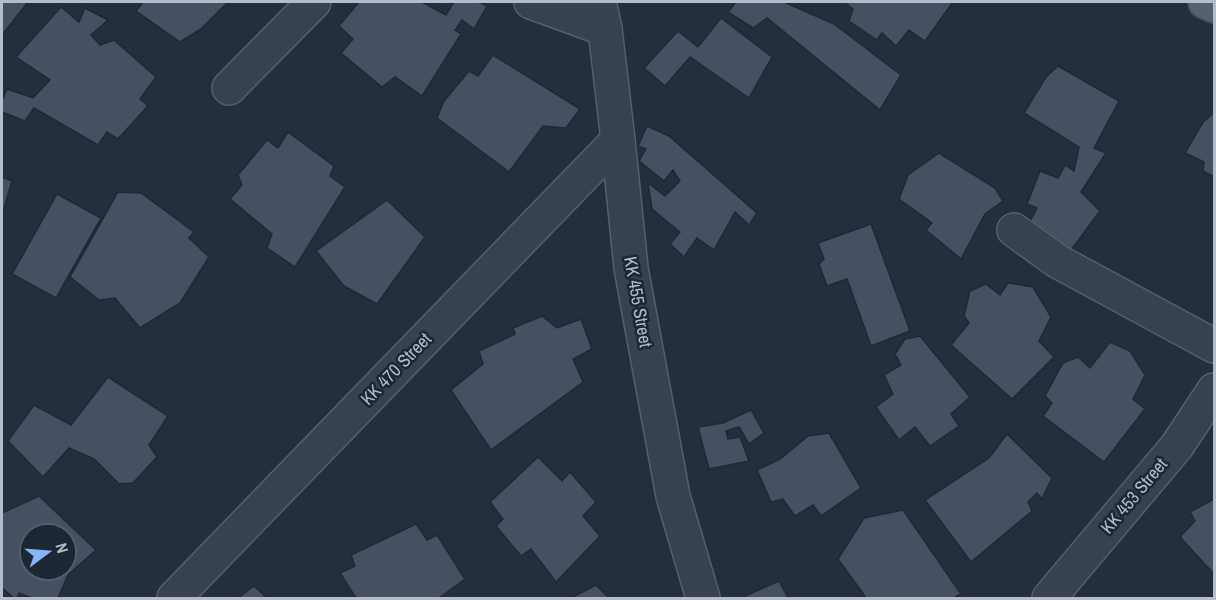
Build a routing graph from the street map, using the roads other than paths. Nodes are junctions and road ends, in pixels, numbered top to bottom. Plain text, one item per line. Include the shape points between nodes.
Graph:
1 (314, 2) edge
2 (531, 2) edge
3 (1205, 2) edge
4 (1215, 6) edge
5 (602, 15) edge
6 (229, 88) dead end
7 (618, 140) junction
8 (1014, 230) dead end
9 (1215, 346) edge
10 (1215, 390) edge
11 (174, 598) edge
12 (704, 598) edge
13 (1049, 598) edge

1 - 6 street
2 - 5 street
3 - 4 main road
5 - 7 street, KK 455 Street
7 - 11 street, KK 470 Street
7 - 12 street, KK 455 Street via 631,268 663,439 674,496
8 - 9 street via 1057,261
10 - 13 street, KK 453 Street via 1177,446

